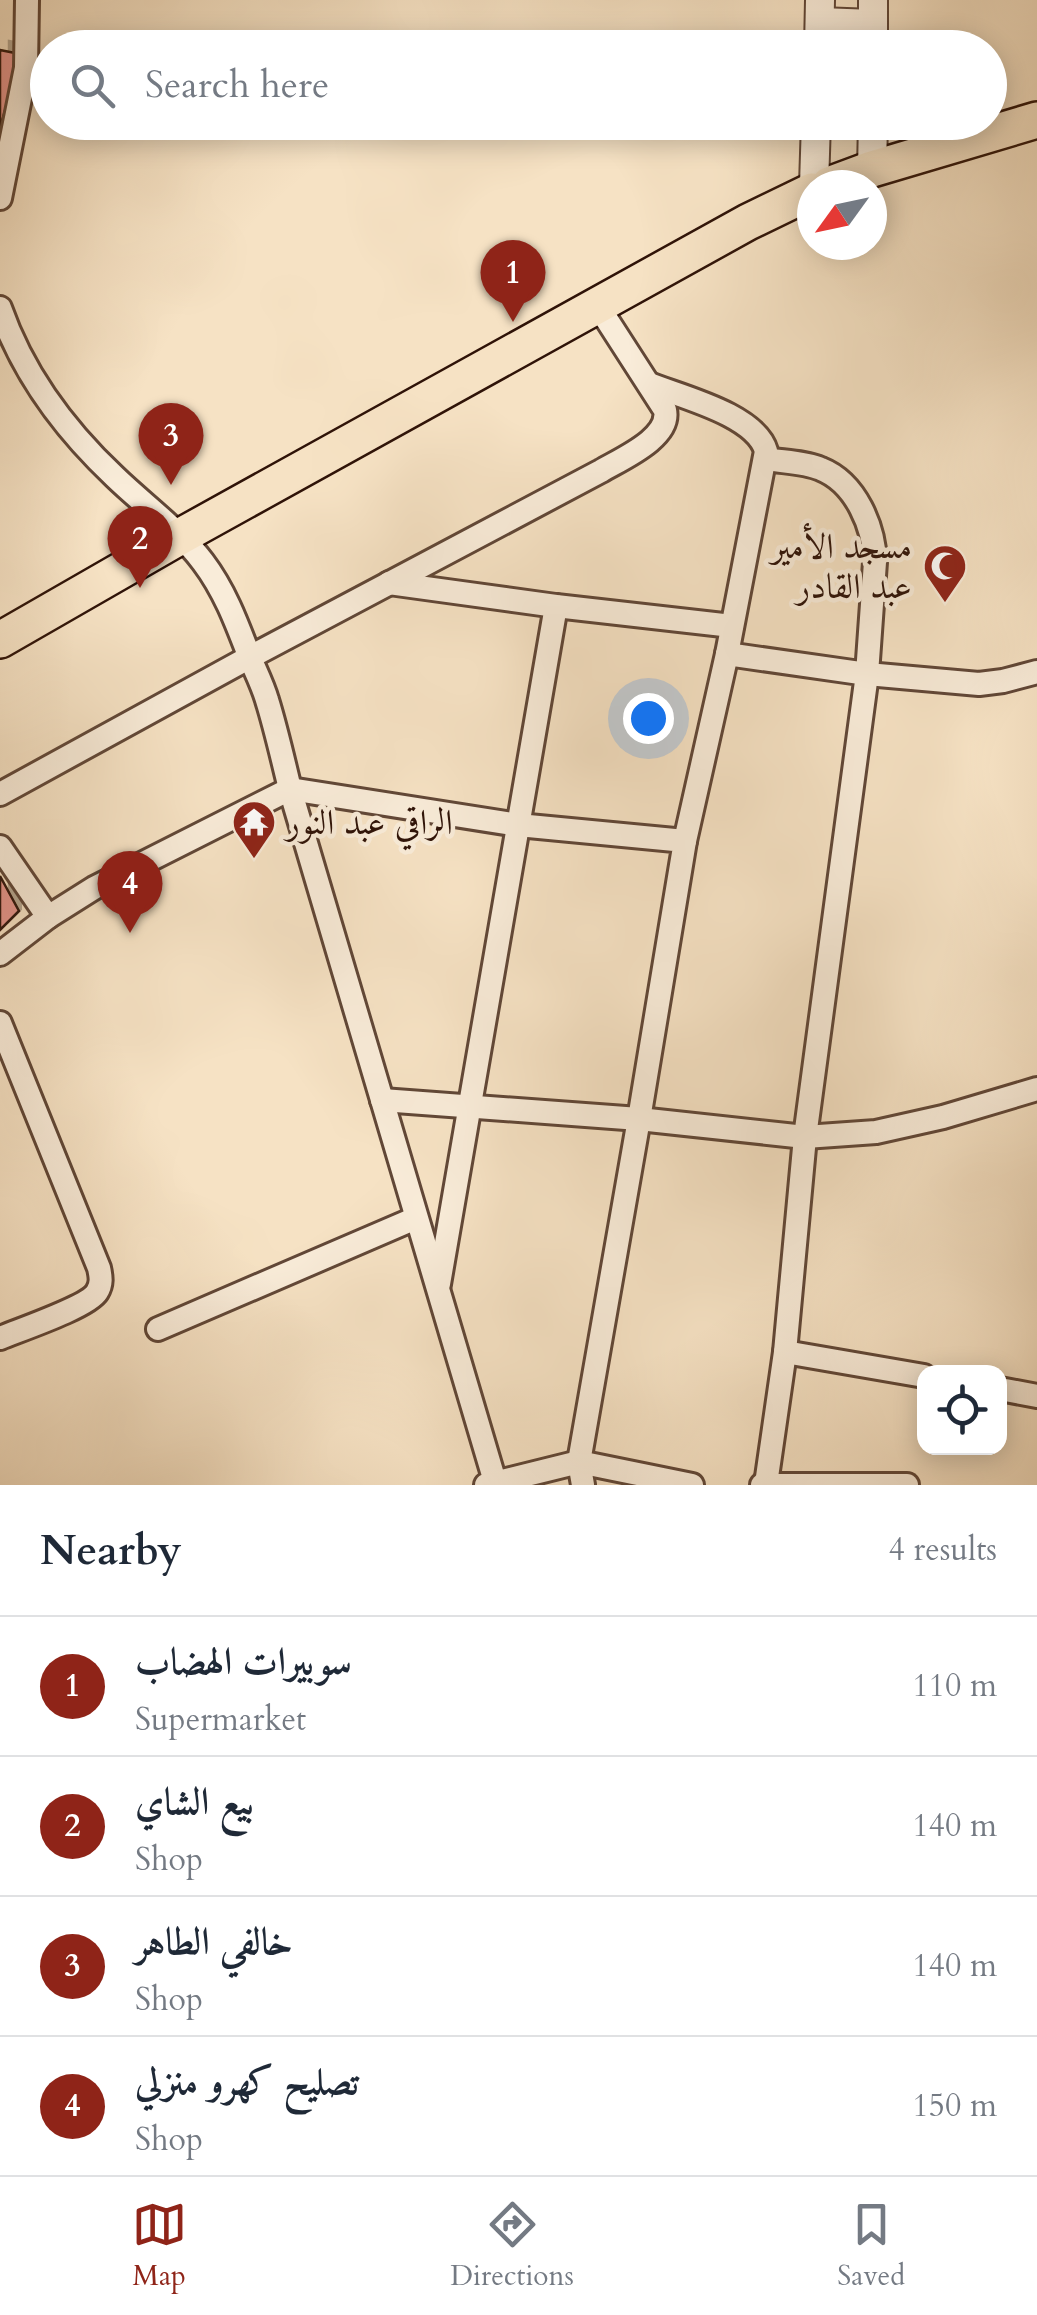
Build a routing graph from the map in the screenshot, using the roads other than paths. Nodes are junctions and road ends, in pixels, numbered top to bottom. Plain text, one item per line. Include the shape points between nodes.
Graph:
1 (27, 0) edge
2 (820, 23) edge
3 (873, 24) edge
4 (1037, 120) edge
5 (1007, 129) edge
6 (815, 140) edge
7 (872, 140) edge
8 (971, 140) edge
9 (814, 170) edge
10 (872, 170) joint
11 (797, 196) edge
12 (0, 198) edge
13 (598, 306) junction
14 (0, 312) edge
15 (649, 384) junction
16 (766, 459) junction
17 (180, 536) junction
18 (389, 583) junction
19 (556, 606) junction
20 (732, 626) junction
21 (0, 640) edge
22 (727, 654) junction
23 (250, 657) junction
24 (1037, 672) edge
25 (867, 674) junction
26 (290, 789) junction
27 (0, 794) edge
28 (518, 825) junction
29 (685, 841) junction
30 (0, 847) edge
31 (48, 917) junction
32 (0, 954) edge
33 (0, 1024) edge
34 (1037, 1090) edge
35 (382, 1100) junction
36 (468, 1106) junction
37 (640, 1119) junction
38 (805, 1137) junction
39 (416, 1218) junction
40 (438, 1292) junction
41 (158, 1329) dead end
42 (0, 1338) edge
43 (785, 1352) junction
44 (917, 1375) edge
45 (1007, 1390) edge
46 (1037, 1396) edge
47 (581, 1473) edge
48 (492, 1484) edge
49 (692, 1485) edge
50 (764, 1485) edge
51 (907, 1485) edge

1 - 12 street via 26,68
2 - 3 street
4 - 5 main road
6 - 9 street
7 - 10 street
8 - 10 main road
11 - 13 main road
13 - 15 street
13 - 17 main road
14 - 17 street via 57,414
15 - 16 street via 744,422 762,439
15 - 18 street via 666,418 654,437
16 - 20 street
16 - 25 street via 825,471 853,496 868,522 875,562
17 - 21 main road
17 - 23 street via 221,590
18 - 19 street
18 - 23 street
19 - 20 street
19 - 28 street
20 - 22 street
22 - 25 street
22 - 29 street
23 - 26 street
23 - 27 street
24 - 25 street via 979,684
25 - 38 street
26 - 28 street
26 - 31 street
26 - 35 street
28 - 29 street
28 - 36 street
29 - 37 street
30 - 31 street
31 - 32 street
33 - 42 street via 101,1282 81,1304
34 - 38 street via 876,1132
35 - 36 street
35 - 39 street
36 - 37 street
36 - 40 street
37 - 38 street
37 - 47 street
38 - 43 street
39 - 40 street
39 - 41 street
40 - 48 street
43 - 44 street
43 - 50 street
45 - 46 street
47 - 48 street
47 - 49 street
50 - 51 street

